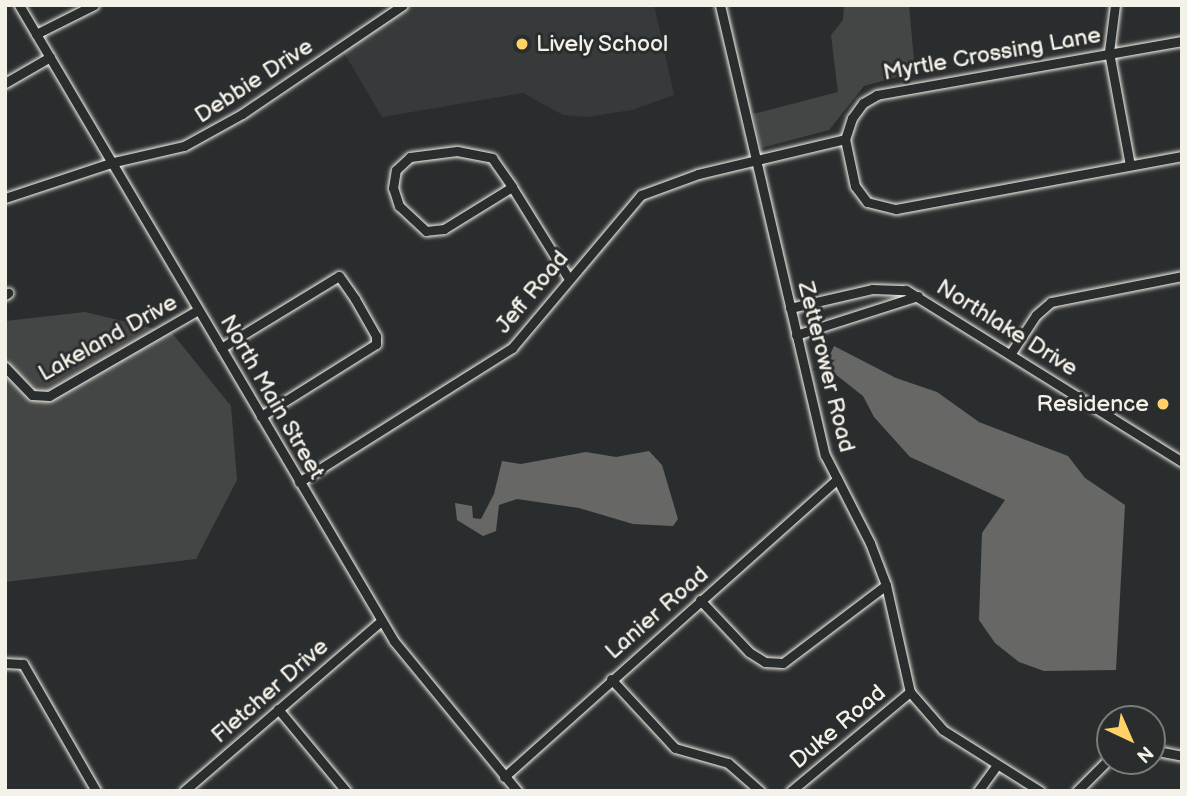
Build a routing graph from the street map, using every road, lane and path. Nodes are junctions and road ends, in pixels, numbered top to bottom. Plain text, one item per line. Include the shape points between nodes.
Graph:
1 (19, 5) edge
2 (94, 5) edge
3 (402, 5) edge
4 (720, 5) edge
5 (1115, 5) edge
6 (36, 34) junction
7 (1182, 41) edge
8 (1109, 52) junction
9 (50, 57) junction
10 (5, 83) edge
11 (845, 139) junction
12 (1182, 156) edge
13 (756, 159) junction
14 (114, 162) junction
15 (1130, 165) junction
16 (512, 187) junction
17 (5, 198) edge
18 (1182, 276) edge
19 (569, 279) junction
20 (918, 296) junction
21 (790, 308) junction
22 (198, 310) junction
23 (796, 335) junction
24 (221, 348) junction
25 (1011, 353) junction
26 (5, 367) edge
27 (261, 416) junction
28 (1182, 461) edge
29 (837, 479) junction
30 (299, 482) junction
31 (886, 585) junction
32 (700, 600) junction
33 (381, 621) junction
34 (5, 663) edge
35 (611, 679) junction
36 (910, 692) junction
37 (278, 709) junction
38 (998, 765) junction
39 (1096, 772) edge
40 (504, 777) junction
41 (96, 791) edge
42 (184, 791) edge
43 (346, 791) edge
44 (517, 791) edge
45 (760, 791) edge
46 (791, 791) edge
47 (978, 791) edge
48 (1040, 791) edge
49 (1077, 791) edge

1 - 6 street, North Main Street
2 - 6 street
3 - 14 street, Debbie Drive via 212,132 167,152
4 - 13 street, Zetterower Road
5 - 8 street
6 - 9 street, North Main Street
7 - 8 street, Myrtle Crossing Lane
8 - 11 street, Myrtle Crossing Lane via 877,94 863,103
8 - 15 street
9 - 10 street
9 - 14 street, North Main Street
11 - 13 street, Jeff Road
11 - 15 street via 855,186 867,202 896,209
12 - 15 street
13 - 19 street, Jeff Road via 641,195
13 - 21 street, Zetterower Road
14 - 17 street, Debbie Drive
14 - 22 street, North Main Street
16 - 16 street via 492,158 475,151 410,158 393,179 399,206 426,231 444,229
16 - 19 street
18 - 25 street via 1051,302 1036,315
19 - 30 street, Jeff Road via 523,337 495,362
20 - 21 street, Northlake Drive via 893,288 872,289
20 - 23 street, Northlake Drive
20 - 25 street, Northlake Drive
21 - 23 street, Zetterower Road
22 - 24 street, North Main Street
22 - 26 street, Lakeland Drive via 49,396 32,395
23 - 29 street, Zetterower Road via 825,455
24 - 27 street, North Main Street
24 - 27 street via 339,276 376,337 376,344
25 - 28 street, Northlake Drive
27 - 30 street, North Main Street
29 - 31 street, Zetterower Road
29 - 32 street, Lanier Road
30 - 33 street, North Main Street
31 - 32 street via 783,663 765,662 749,652
31 - 36 street, Zetterower Road
32 - 35 street, Lanier Road
33 - 37 street, Fletcher Drive
33 - 40 street, North Main Street
34 - 41 street via 23,664
35 - 40 street, Lanier Road
35 - 45 street via 675,748 728,763
36 - 38 street, Zetterower Road via 943,730
36 - 46 street, Duke Road
37 - 42 street, Fletcher Drive
37 - 43 street
38 - 47 street
38 - 48 street, Zetterower Road
39 - 49 street
40 - 44 street, North Main Street

